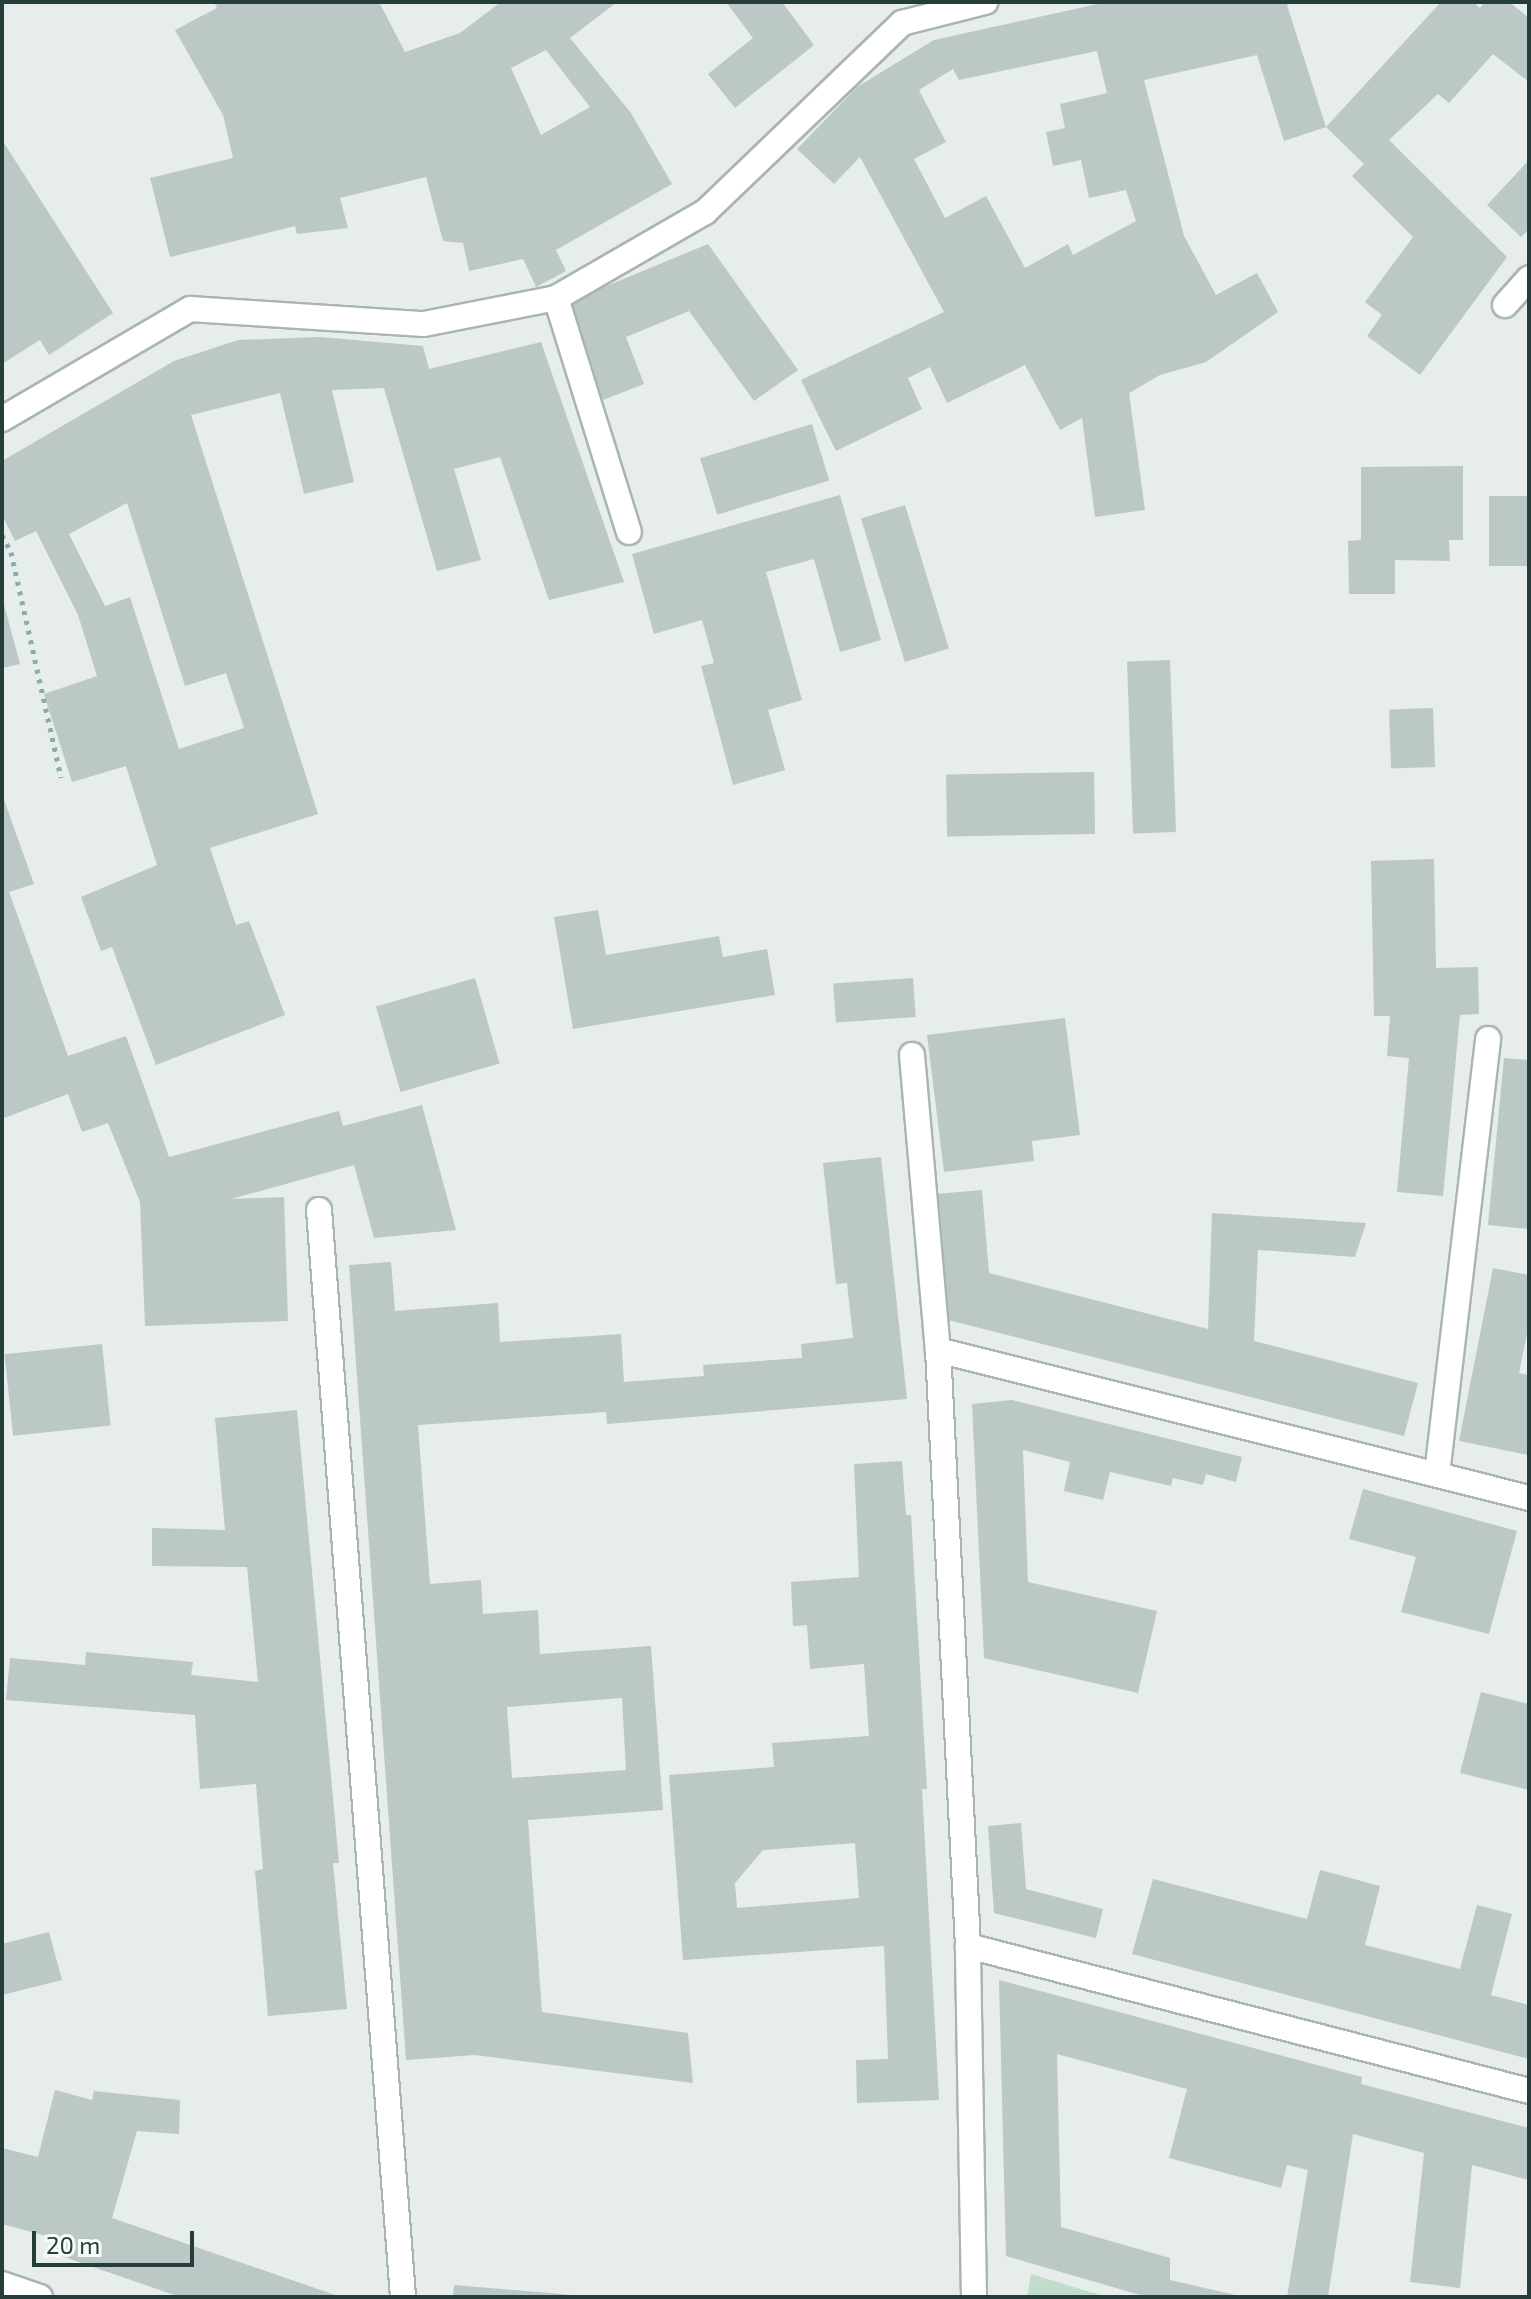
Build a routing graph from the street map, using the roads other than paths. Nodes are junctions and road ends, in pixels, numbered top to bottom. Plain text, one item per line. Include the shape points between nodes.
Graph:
1 (985, 2) edge
2 (1529, 278) edge
3 (556, 298) junction
4 (1505, 305) dead end
5 (2, 419) edge
6 (629, 532) dead end
7 (1488, 1039) dead end
8 (912, 1055) dead end
9 (319, 1210) dead end
10 (938, 1350) junction
11 (1437, 1474) junction
12 (1529, 1498) edge
13 (968, 1946) junction
14 (1529, 2091) edge
15 (2, 2284) edge
16 (40, 2297) edge
17 (403, 2297) edge
18 (974, 2297) edge

1 - 3 street via 902,23 705,212
2 - 4 street
3 - 5 street via 424,324 190,309
3 - 6 street
7 - 11 street
8 - 10 street
9 - 17 street
10 - 11 street
10 - 13 street
11 - 12 street
13 - 14 street
13 - 18 street
15 - 16 street

